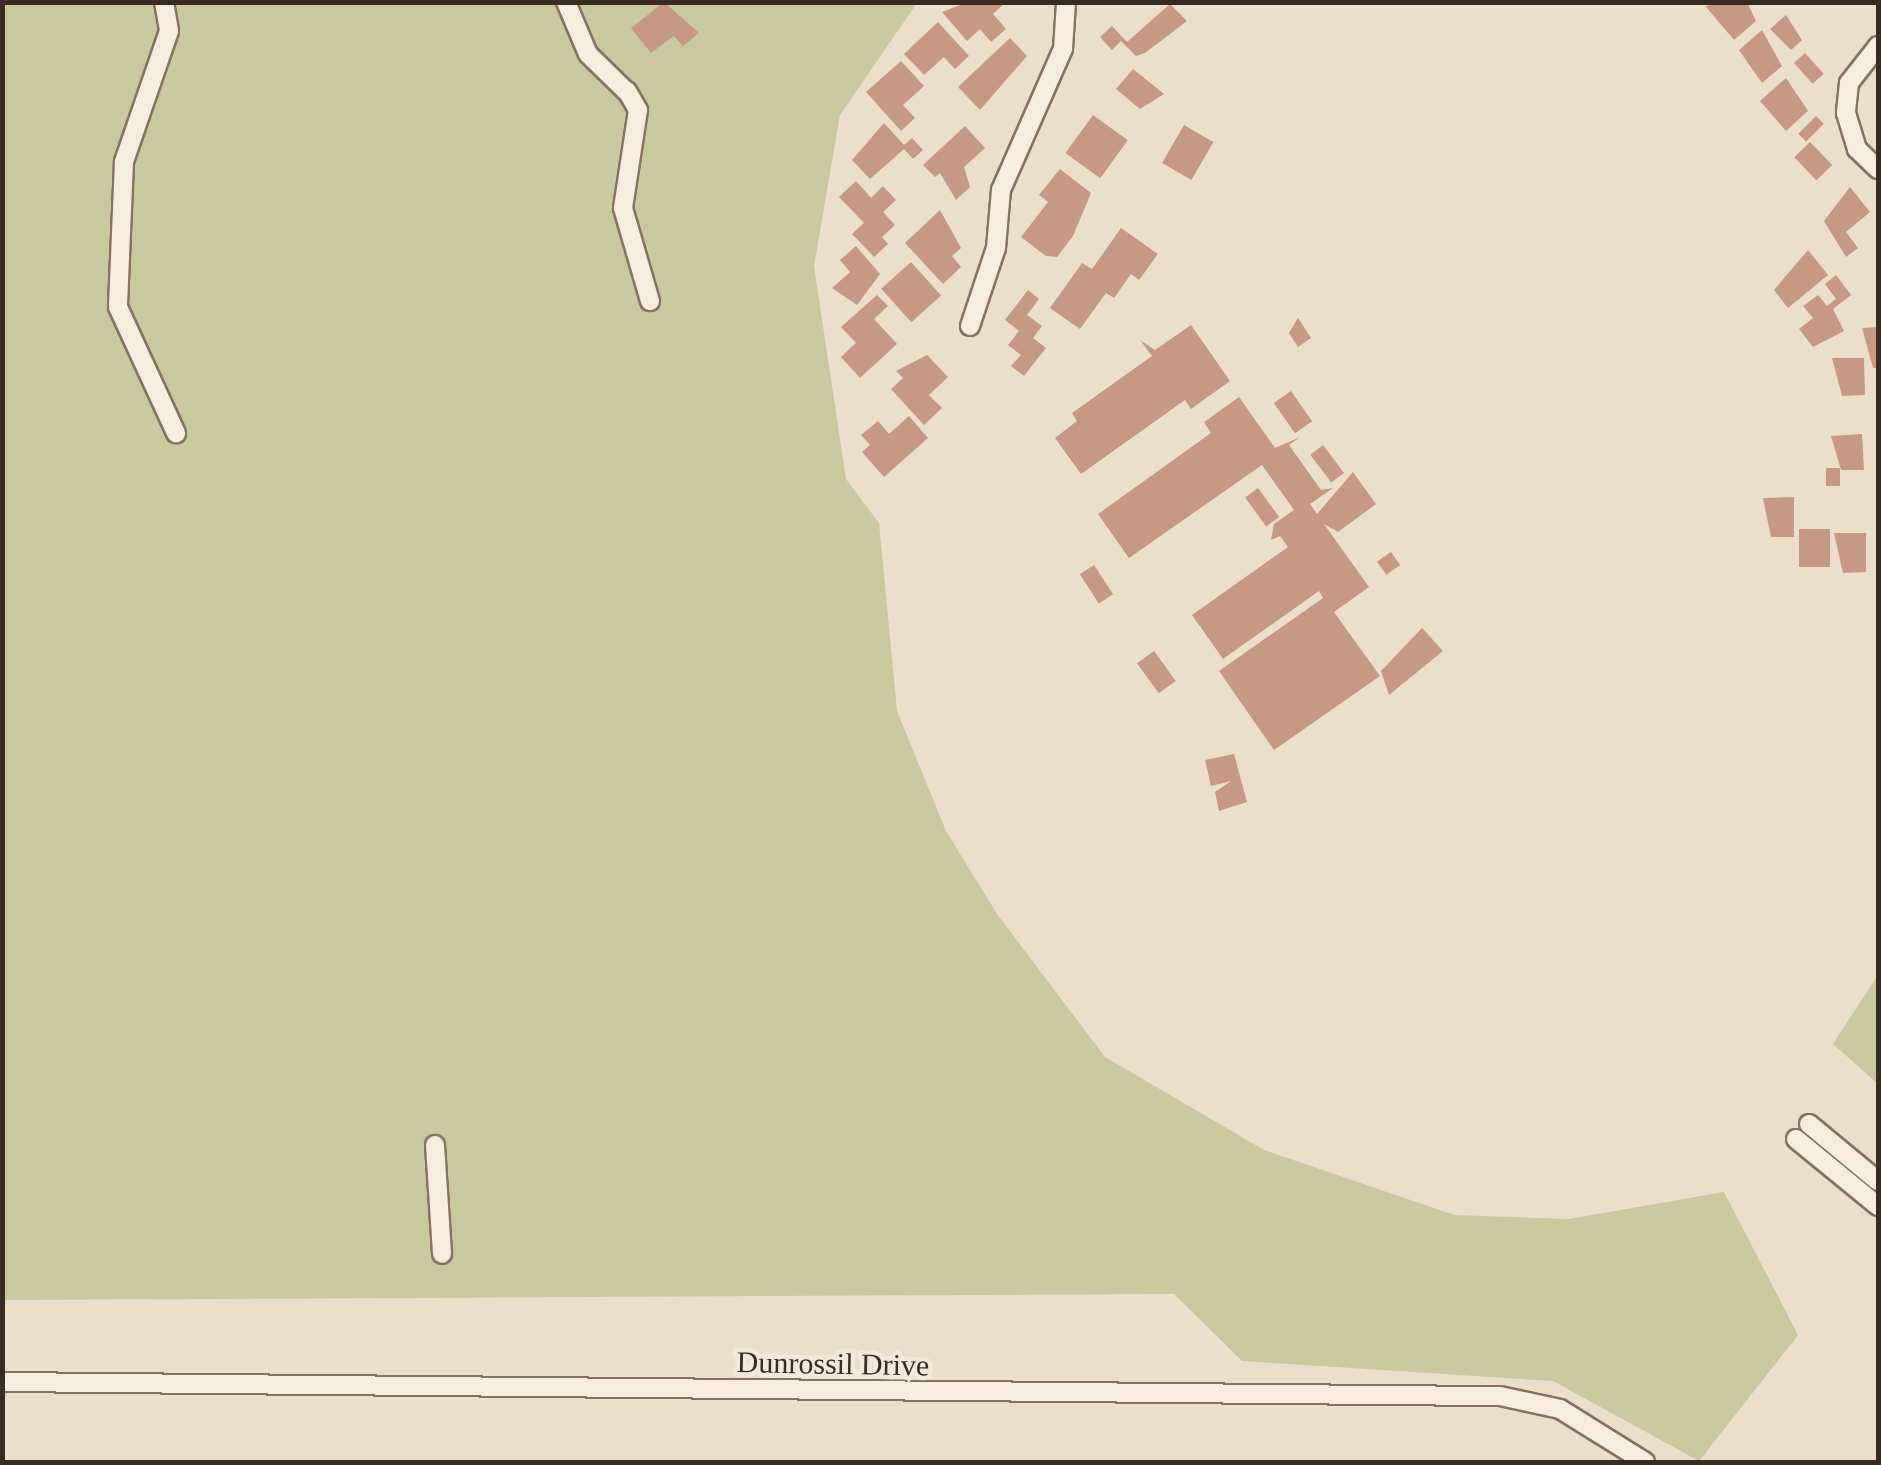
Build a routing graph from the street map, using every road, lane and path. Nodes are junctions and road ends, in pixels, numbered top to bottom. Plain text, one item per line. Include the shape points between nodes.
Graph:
1 (164, 2) edge
2 (566, 2) edge
3 (1066, 2) edge
4 (1878, 46) edge
5 (1878, 169) edge
6 (650, 301) dead end
7 (970, 326) dead end
8 (176, 432) dead end
9 (1809, 1124) dead end
10 (1796, 1139) dead end
11 (435, 1144) dead end
12 (1878, 1180) edge
13 (1878, 1206) edge
14 (442, 1254) dead end
15 (2, 1382) edge
16 (1645, 1462) edge

1 - 8 street via 169,31 124,162 118,289 142,368
2 - 6 street via 588,54 638,110 623,208
3 - 7 street via 1062,50 1001,190 994,258
4 - 5 street via 1849,84 1846,125
9 - 12 street
10 - 13 street
11 - 14 street
15 - 16 street, Dunrossil Drive via 1500,1396 1560,1410

